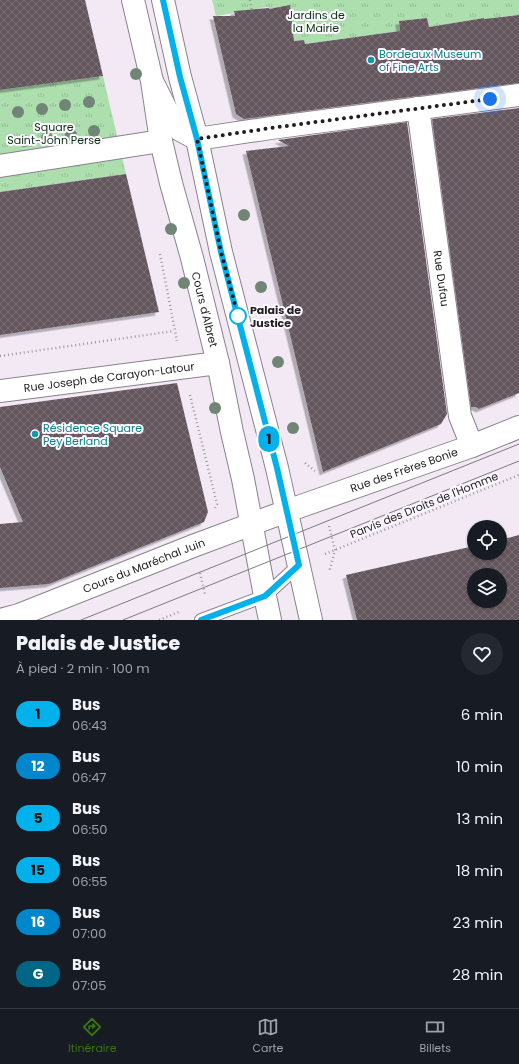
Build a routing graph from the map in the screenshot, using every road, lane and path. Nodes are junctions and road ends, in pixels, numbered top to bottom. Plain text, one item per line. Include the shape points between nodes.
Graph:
1 (133, 0) edge
2 (163, 0) edge
3 (250, 0) edge
4 (252, 11) dead end
5 (152, 81) junction
6 (519, 95) edge
7 (418, 108) junction
8 (197, 139) junction
9 (160, 142) junction
10 (0, 166) edge
11 (159, 248) dead end
12 (174, 331) junction
13 (0, 356) edge
14 (218, 363) junction
15 (183, 368) junction
16 (0, 390) edge
17 (519, 427) edge
18 (472, 446) junction
19 (519, 475) edge
20 (214, 511) dead end
21 (287, 511) junction
22 (252, 524) junction
23 (193, 546) junction
24 (335, 550) dead end
25 (299, 565) junction
26 (265, 596) junction
27 (206, 618) edge
28 (0, 620) edge
29 (270, 620) edge
30 (311, 620) edge

1 - 5 main road, Cours d'Albret
2 - 8 main road
3 - 4 path
5 - 8 main road via 170,117 180,130
5 - 9 main road, Cours d'Albret
6 - 7 main road
7 - 8 main road
7 - 18 main road, Rue Dufau via 460,416
8 - 21 main road via 221,252
9 - 10 main road
9 - 14 main road, Cours d'Albret
11 - 12 path
12 - 13 path
12 - 15 path
14 - 15 main road, Rue Joseph de Carayon-Latour
14 - 22 main road, Cours d'Albret
15 - 16 main road, Rue Joseph de Carayon-Latour
15 - 20 path via 217,504
17 - 18 main road, Rue des Frères Bonie
18 - 21 main road, Rue des Frères Bonie
19 - 24 path, Parvis des Droits de l'Homme
21 - 22 main road, Cours du Maréchal Juin
21 - 25 main road
22 - 23 main road, Cours du Maréchal Juin
22 - 26 main road, Cours d'Albret
23 - 27 path
23 - 28 main road, Cours du Maréchal Juin via 19,615
25 - 26 lane
25 - 30 main road
26 - 27 lane
26 - 29 main road, Cours d'Albret

